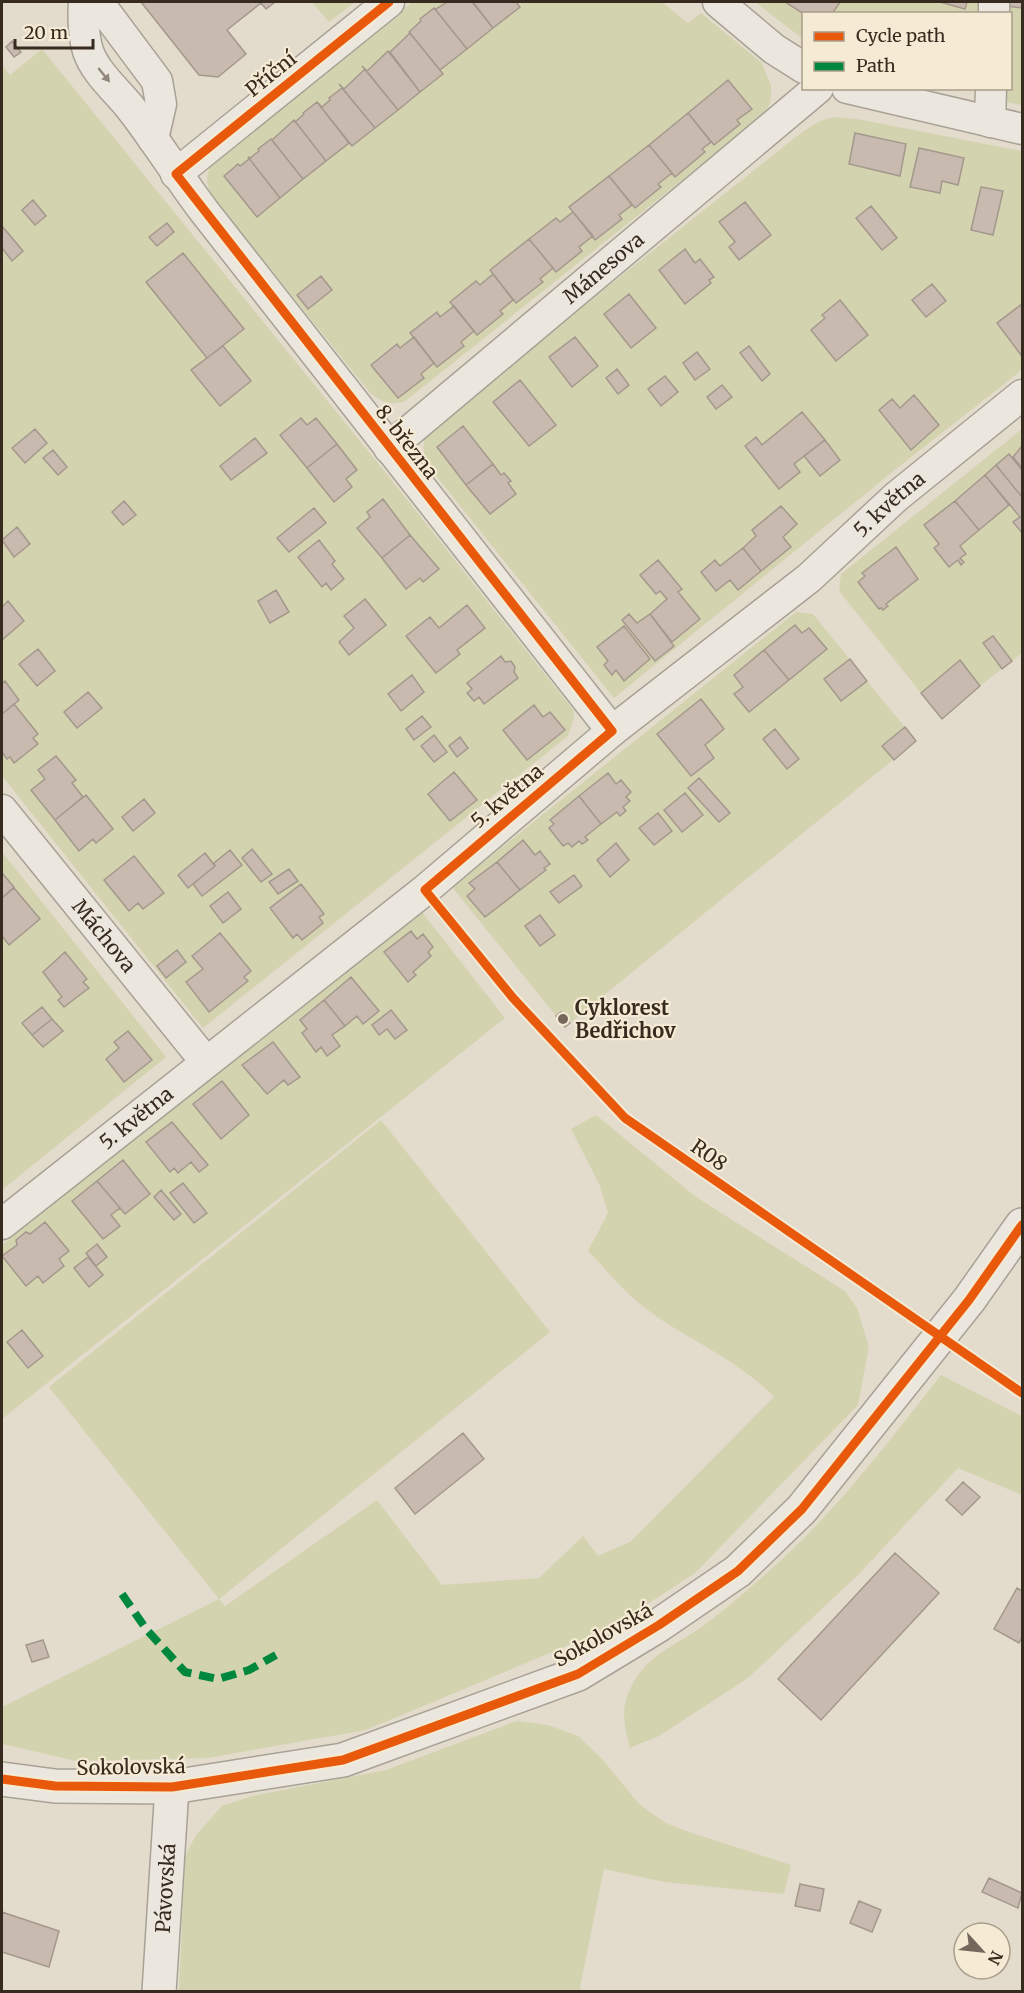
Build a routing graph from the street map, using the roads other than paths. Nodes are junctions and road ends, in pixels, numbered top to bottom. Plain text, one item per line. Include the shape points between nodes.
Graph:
1 (84, 2) edge
2 (98, 2) edge
3 (388, 2) edge
4 (718, 2) edge
5 (802, 67) edge
6 (816, 90) edge
7 (856, 90) edge
8 (992, 90) edge
9 (990, 122) junction
10 (1023, 129) edge
11 (153, 139) junction
12 (176, 174) junction
13 (1023, 395) edge
14 (389, 448) junction
15 (612, 730) junction
16 (2, 810) edge
17 (206, 1062) junction
18 (2, 1224) edge
19 (1023, 1225) edge
20 (2, 1779) edge
21 (172, 1787) junction
22 (159, 1992) edge

1 -> 11 street, 8. března via 88,52
2 - 11 street via 157,81 161,104
3 - 12 street, Příční
4 - 5 street via 774,49
6 - 14 street, Mánesova
7 - 9 street
8 - 9 street
9 - 10 street
11 - 12 street, 8. března
12 - 14 street, 8. března
13 - 15 street, 5. května via 897,497 809,578
14 - 15 street, 8. března
15 - 17 street, 5. května via 425,890
16 - 17 street, Máchova
17 - 18 street, 5. května
19 - 21 street, Sokolovská via 969,1300 802,1509 738,1572 659,1625 578,1674 343,1760
20 - 21 street, Sokolovská via 55,1786
21 - 22 street, Pávovská

